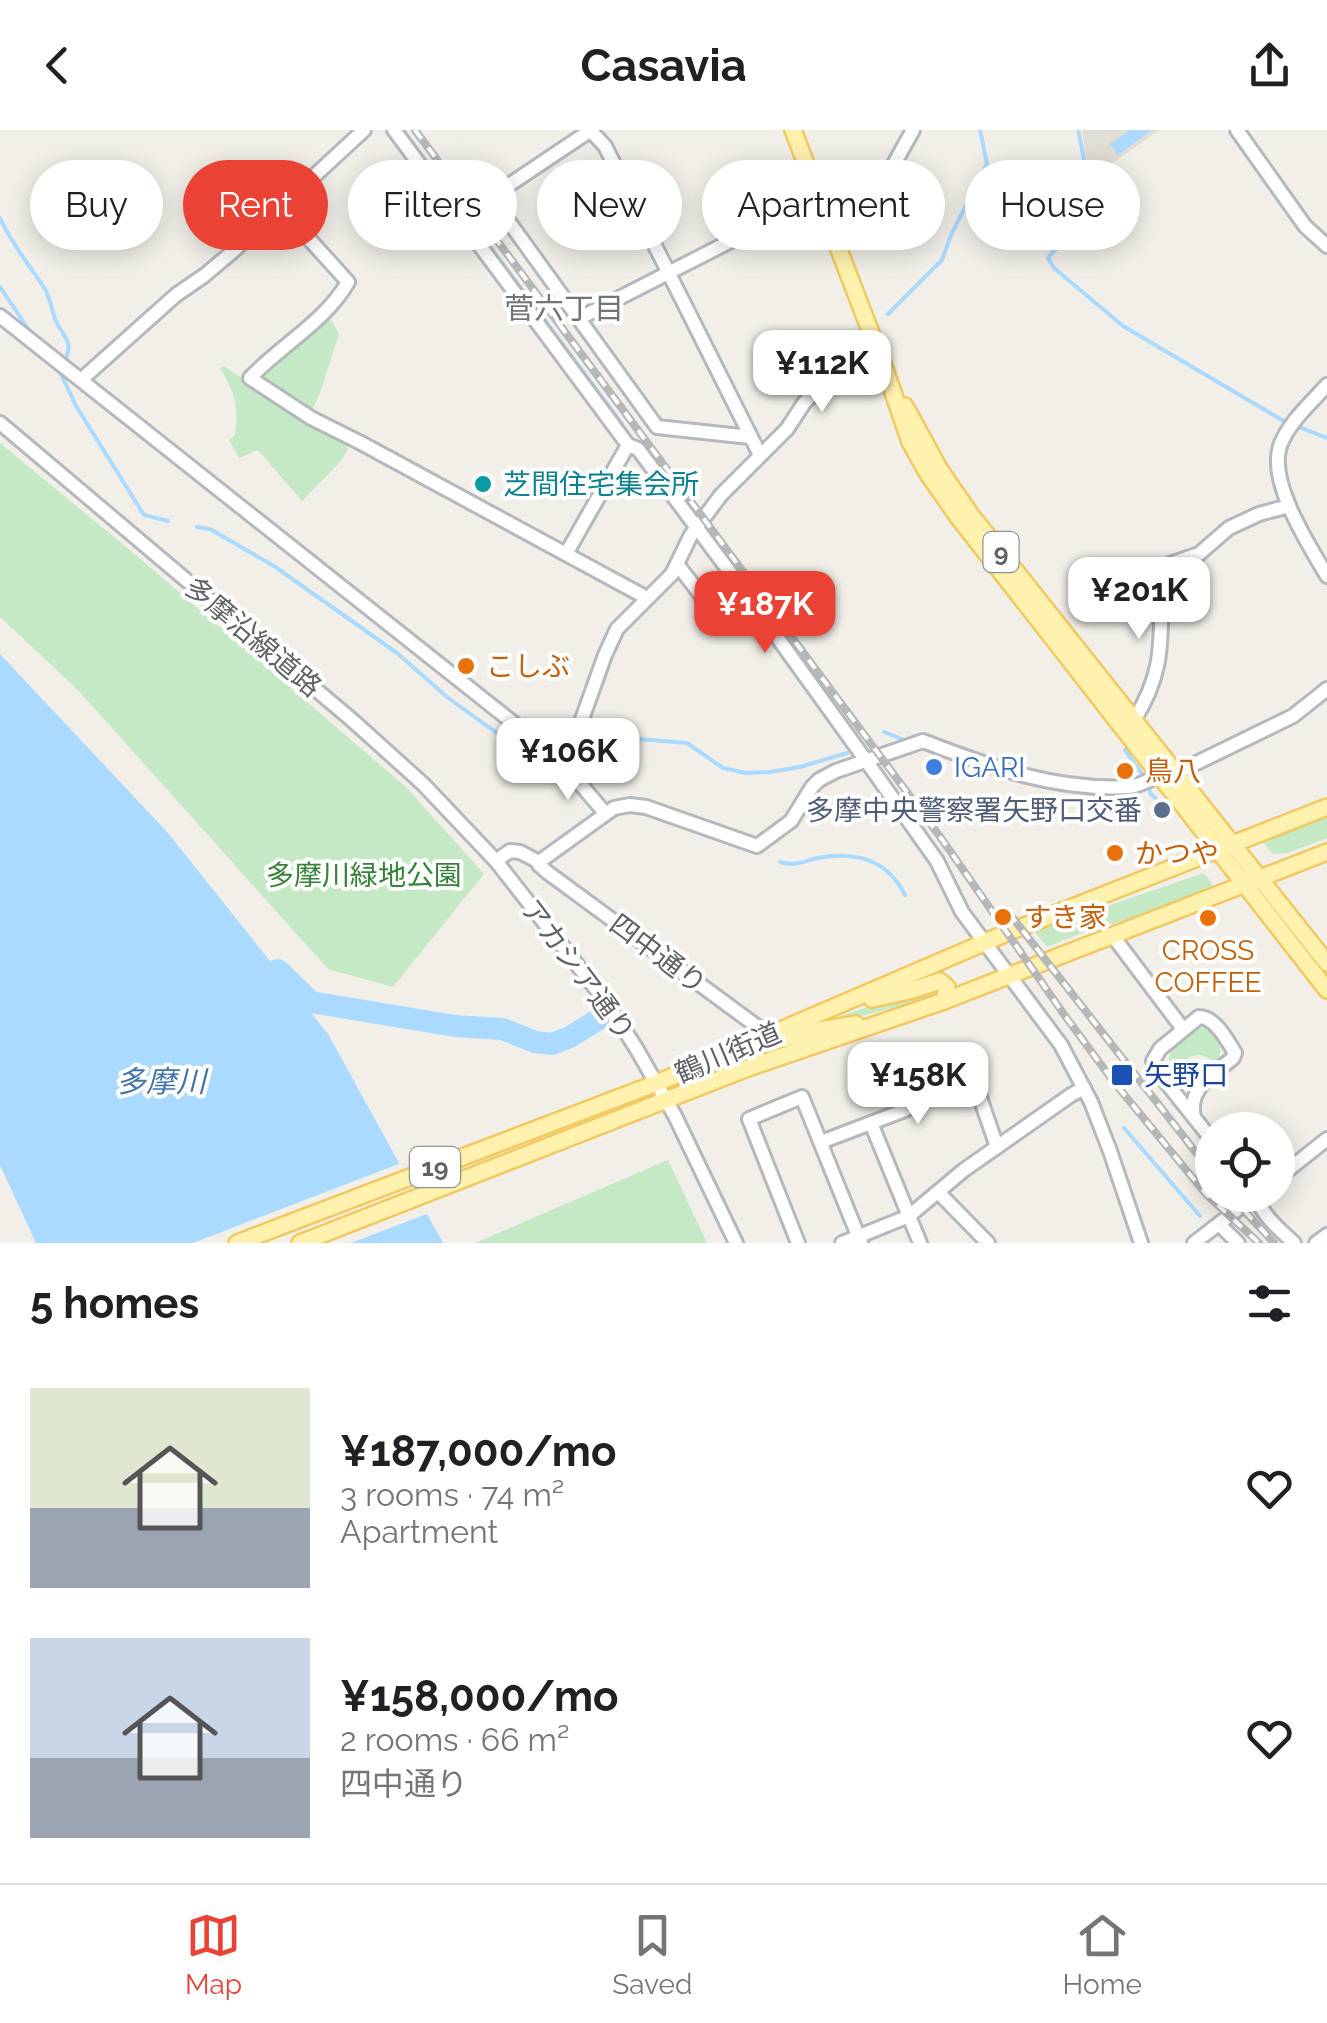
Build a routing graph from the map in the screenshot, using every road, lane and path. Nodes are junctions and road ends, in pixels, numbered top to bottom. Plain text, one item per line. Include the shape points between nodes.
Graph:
1 (364, 130) edge
2 (394, 130) edge
3 (590, 130) edge
4 (793, 130) edge
5 (912, 130) edge
6 (1238, 130) edge
7 (805, 160) edge
8 (896, 160) edge
9 (328, 163) edge
10 (1327, 246) edge
11 (234, 250) edge
12 (319, 250) edge
13 (713, 250) edge
14 (840, 250) edge
15 (668, 273) junction
16 (0, 316) edge
17 (580, 318) junction
18 (876, 346) junction
19 (886, 372) junction
20 (82, 379) junction
21 (1327, 384) edge
22 (0, 423) edge
23 (750, 437) junction
24 (628, 445) junction
25 (760, 455) junction
26 (1289, 506) junction
27 (696, 527) junction
28 (566, 554) junction
29 (677, 564) junction
30 (1327, 576) edge
31 (744, 591) junction
32 (647, 598) junction
33 (1327, 688) edge
34 (1134, 720) junction
35 (560, 761) junction
36 (867, 762) junction
37 (1176, 773) junction
38 (1149, 780) junction
39 (1327, 807) edge
40 (605, 813) junction
41 (1224, 847) junction
42 (1327, 852) edge
43 (496, 861) junction
44 (539, 864) junction
45 (1261, 879) junction
46 (1244, 885) junction
47 (1112, 935) junction
48 (985, 944) junction
49 (1323, 964) edge
50 (1010, 976) junction
51 (1327, 990) edge
52 (944, 1001) junction
53 (838, 1005) junction
54 (900, 1016) junction
55 (1183, 1029) junction
56 (770, 1036) junction
57 (657, 1083) junction
58 (1084, 1088) junction
59 (1171, 1088) junction
60 (1198, 1088) junction
61 (667, 1100) junction
62 (1194, 1116) joint
63 (870, 1123) junction
64 (1327, 1140) edge
65 (821, 1142) junction
66 (997, 1147) junction
67 (1295, 1165) edge
68 (939, 1193) junction
69 (1233, 1212) edge
70 (1263, 1212) edge
71 (909, 1216) junction
72 (1218, 1224) junction
73 (1327, 1235) edge
74 (859, 1240) edge
75 (237, 1243) edge
76 (300, 1243) edge
77 (736, 1243) edge
78 (798, 1243) edge
79 (842, 1243) edge
80 (920, 1243) edge
81 (988, 1243) edge
82 (1141, 1243) edge
83 (1194, 1243) edge
84 (1238, 1243) edge
85 (1294, 1243) edge
86 (1316, 1243) edge

1 - 9 street
2 - 24 street
3 - 15 street via 605,146
3 - 17 street via 491,198
4 - 7 main road, 9
5 - 8 street
6 - 10 street via 1305,226
11 - 20 street
12 - 28 street via 348,282 311,326 250,378 311,418
13 - 15 street
14 - 18 main road, 9
15 - 17 street
15 - 23 street
16 - 20 street
17 - 23 street via 657,427
18 - 19 main road, 9
18 - 25 street via 856,350
19 - 34 main road, 9 via 954,492
19 - 38 main road, 9 via 910,442 934,484
20 - 35 street
21 - 26 street via 1280,445 1278,469
22 - 43 street, 多摩沿線道路 via 352,720
23 - 25 street
24 - 27 street via 638,449
24 - 28 street
25 - 27 street
26 - 30 street
26 - 34 street via 1229,528 1199,554 1162,572 1160,659
27 - 29 street
27 - 31 street
28 - 32 street
29 - 31 street via 714,612
29 - 32 street
31 - 36 street
32 - 35 street via 618,629
33 - 37 street via 1293,716
34 - 37 main road, 9
35 - 40 street
36 - 38 street via 922,741 1074,786 1130,787
36 - 40 street via 819,780 791,821 757,846 646,807
36 - 48 street
37 - 41 main road, 9
38 - 41 main road, 9
39 - 41 main road, 鶴川街道 / 19
40 - 44 street
41 - 45 main road, 9
41 - 46 main road, 9
41 - 48 main road, 鶴川街道 / 19
42 - 45 main road, 鶴川街道 / 19
43 - 44 street via 510,851
43 - 57 street, アカシア通り via 607,1003
44 - 56 street, 四中通り
45 - 46 main road, 鶴川街道 / 19
45 - 49 main road, 9
46 - 47 main road, 鶴川街道 / 19
46 - 49 main road, 9
47 - 50 main road, 鶴川街道 / 19
47 - 55 street
48 - 50 street
48 - 53 main road, 鶴川街道 / 19
49 - 51 main road, 9
50 - 52 main road, 鶴川街道 / 19
50 - 58 street
52 - 53 main road, 19 via 947,987 936,981
52 - 54 main road, 鶴川街道 / 19
53 - 56 main road, 鶴川街道 / 19
54 - 56 main road, 19 via 785,1039
54 - 61 main road, 鶴川街道 / 19
55 - 59 street via 1154,1060
55 - 60 street via 1207,1017 1235,1052
56 - 57 main road, 鶴川街道 / 19
57 - 61 street, アカシア通り
57 - 75 main road, 鶴川街道 / 19
58 - 66 street
58 - 82 street
59 - 60 street
59 - 62 street
60 - 62 street
61 - 76 main road, 鶴川街道 / 19
61 - 77 street, アカシア通り
63 - 65 street
63 - 66 street via 974,1080
63 - 71 street
64 - 67 street
65 - 74 street
65 - 78 street via 802,1097 749,1119
66 - 68 street
68 - 71 street
68 - 81 street
69 - 72 street
70 - 85 street
71 - 74 street
71 - 80 street
72 - 83 street
72 - 84 street
73 - 86 street
74 - 79 street

